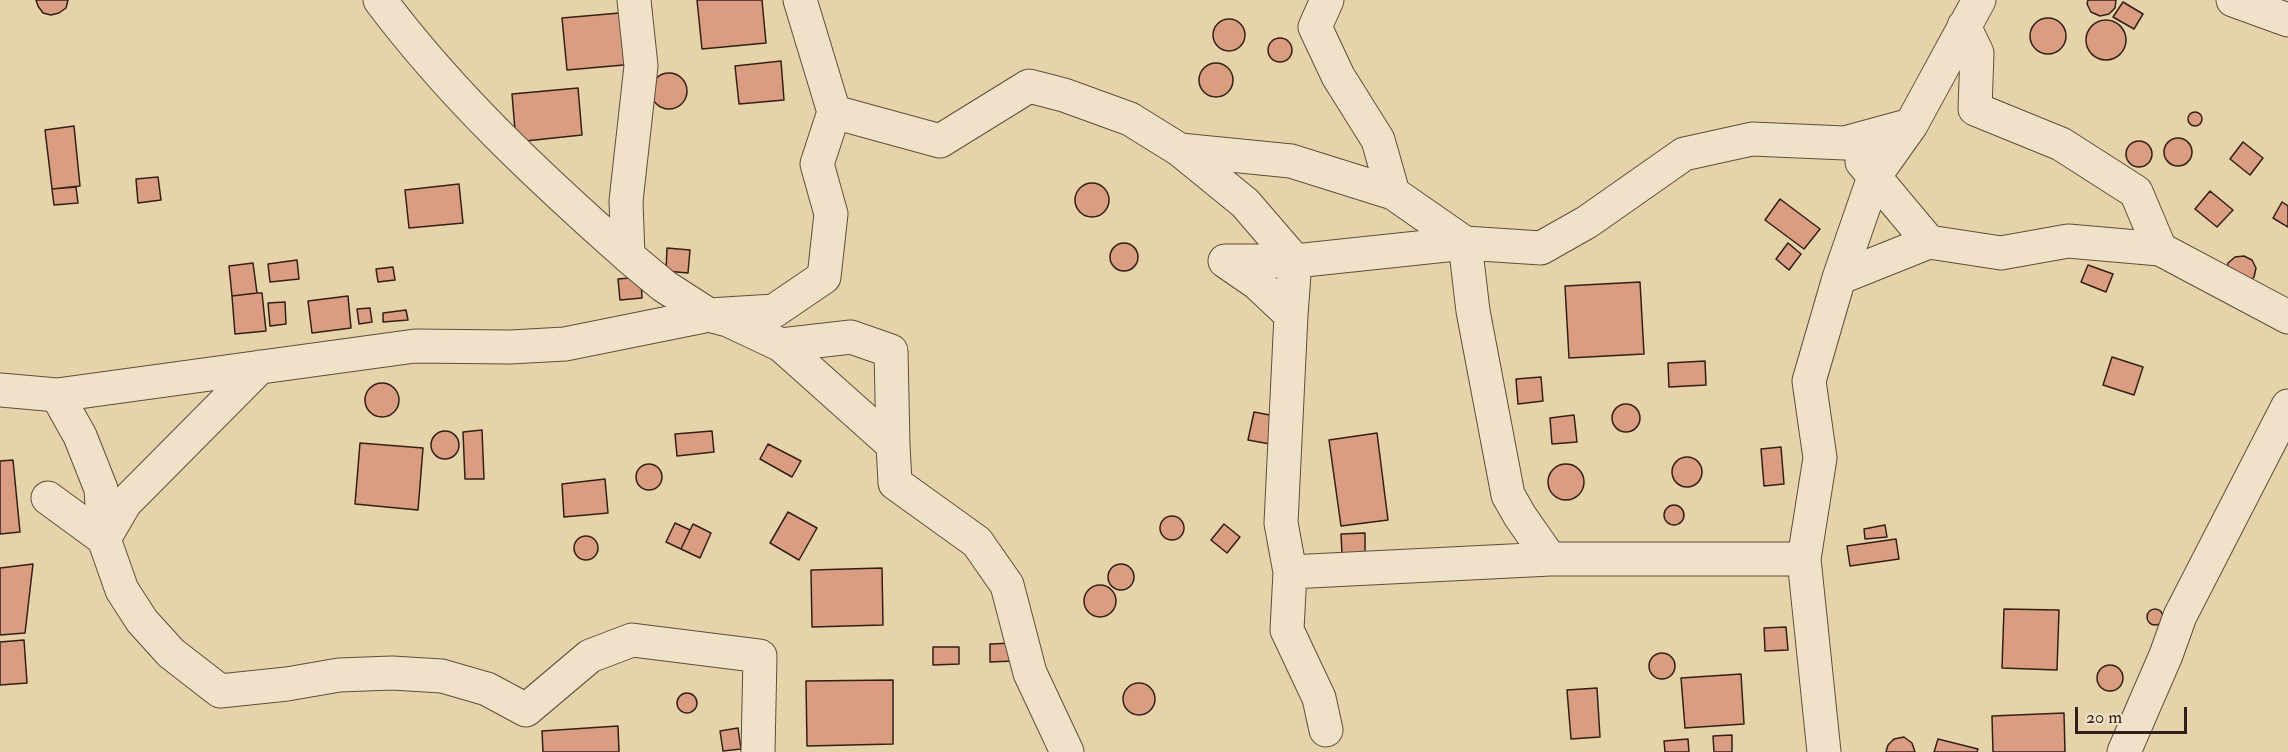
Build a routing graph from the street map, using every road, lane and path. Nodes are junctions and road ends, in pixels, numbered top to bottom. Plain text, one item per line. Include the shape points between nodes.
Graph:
1 (380, 0) edge
2 (634, 0) edge
3 (800, 0) edge
4 (1327, 0) edge
5 (2233, 0) edge
6 (1971, 13) edge
7 (2288, 20) edge
8 (834, 112) junction
9 (1911, 125) junction
10 (1845, 143) junction
11 (1180, 150) junction
12 (1874, 177) junction
13 (1393, 193) junction
14 (1929, 242) junction
15 (1465, 243) junction
16 (2160, 249) junction
17 (628, 256) junction
18 (1295, 261) junction
19 (1839, 278) junction
20 (709, 315) junction
21 (1291, 315) junction
22 (2288, 317) edge
23 (782, 345) junction
24 (260, 367) junction
25 (0, 390) edge
26 (57, 395) junction
27 (2288, 406) edge
28 (893, 445) junction
29 (48, 498) dead end
30 (104, 539) junction
31 (1550, 559) junction
32 (1804, 560) junction
33 (1290, 572) junction
34 (1326, 730) dead end
35 (758, 752) edge
36 (1067, 752) edge
37 (1824, 752) edge
38 (2124, 752) edge

1 - 17 street via 413,45 482,119
2 - 17 street via 641,66 626,201
3 - 8 street
4 - 13 street via 1315,27 1338,76 1378,140
5 - 7 street
6 - 9 street
6 - 16 street via 1977,53 1975,109 2061,144 2136,192
8 - 11 street via 940,141 1029,86 1064,94 1130,119
8 - 20 street via 817,164 831,214 824,277 774,311
9 - 10 street
9 - 12 street
10 - 12 street
10 - 15 street via 1752,139 1684,154 1587,222 1541,248
11 - 13 street via 1291,161
11 - 18 street via 1245,203
12 - 14 street
12 - 19 street
13 - 15 street
14 - 16 street via 2001,253 2068,241
14 - 19 street
15 - 18 street
15 - 31 street via 1473,310 1508,495
16 - 22 street
17 - 20 street via 664,286
18 - 21 street
18 - 21 street via 1225,261 1257,283
19 - 32 street via 1809,381 1820,458
20 - 23 street
20 - 24 street via 565,344 415,346
21 - 33 street via 1281,523
23 - 28 street
23 - 28 street via 851,337 891,351
24 - 26 street
24 - 30 street via 125,503
25 - 26 street
26 - 30 street via 80,435 101,489
27 - 38 street via 2180,616
28 - 36 street via 895,483 976,542 1007,585 1030,673
29 - 30 street
30 - 35 street via 122,590 142,621 171,653 220,691 339,675 442,676 487,689 526,710 590,656 632,640 760,656
31 - 32 street
31 - 33 street
32 - 37 street
33 - 34 street via 1287,630 1319,698

